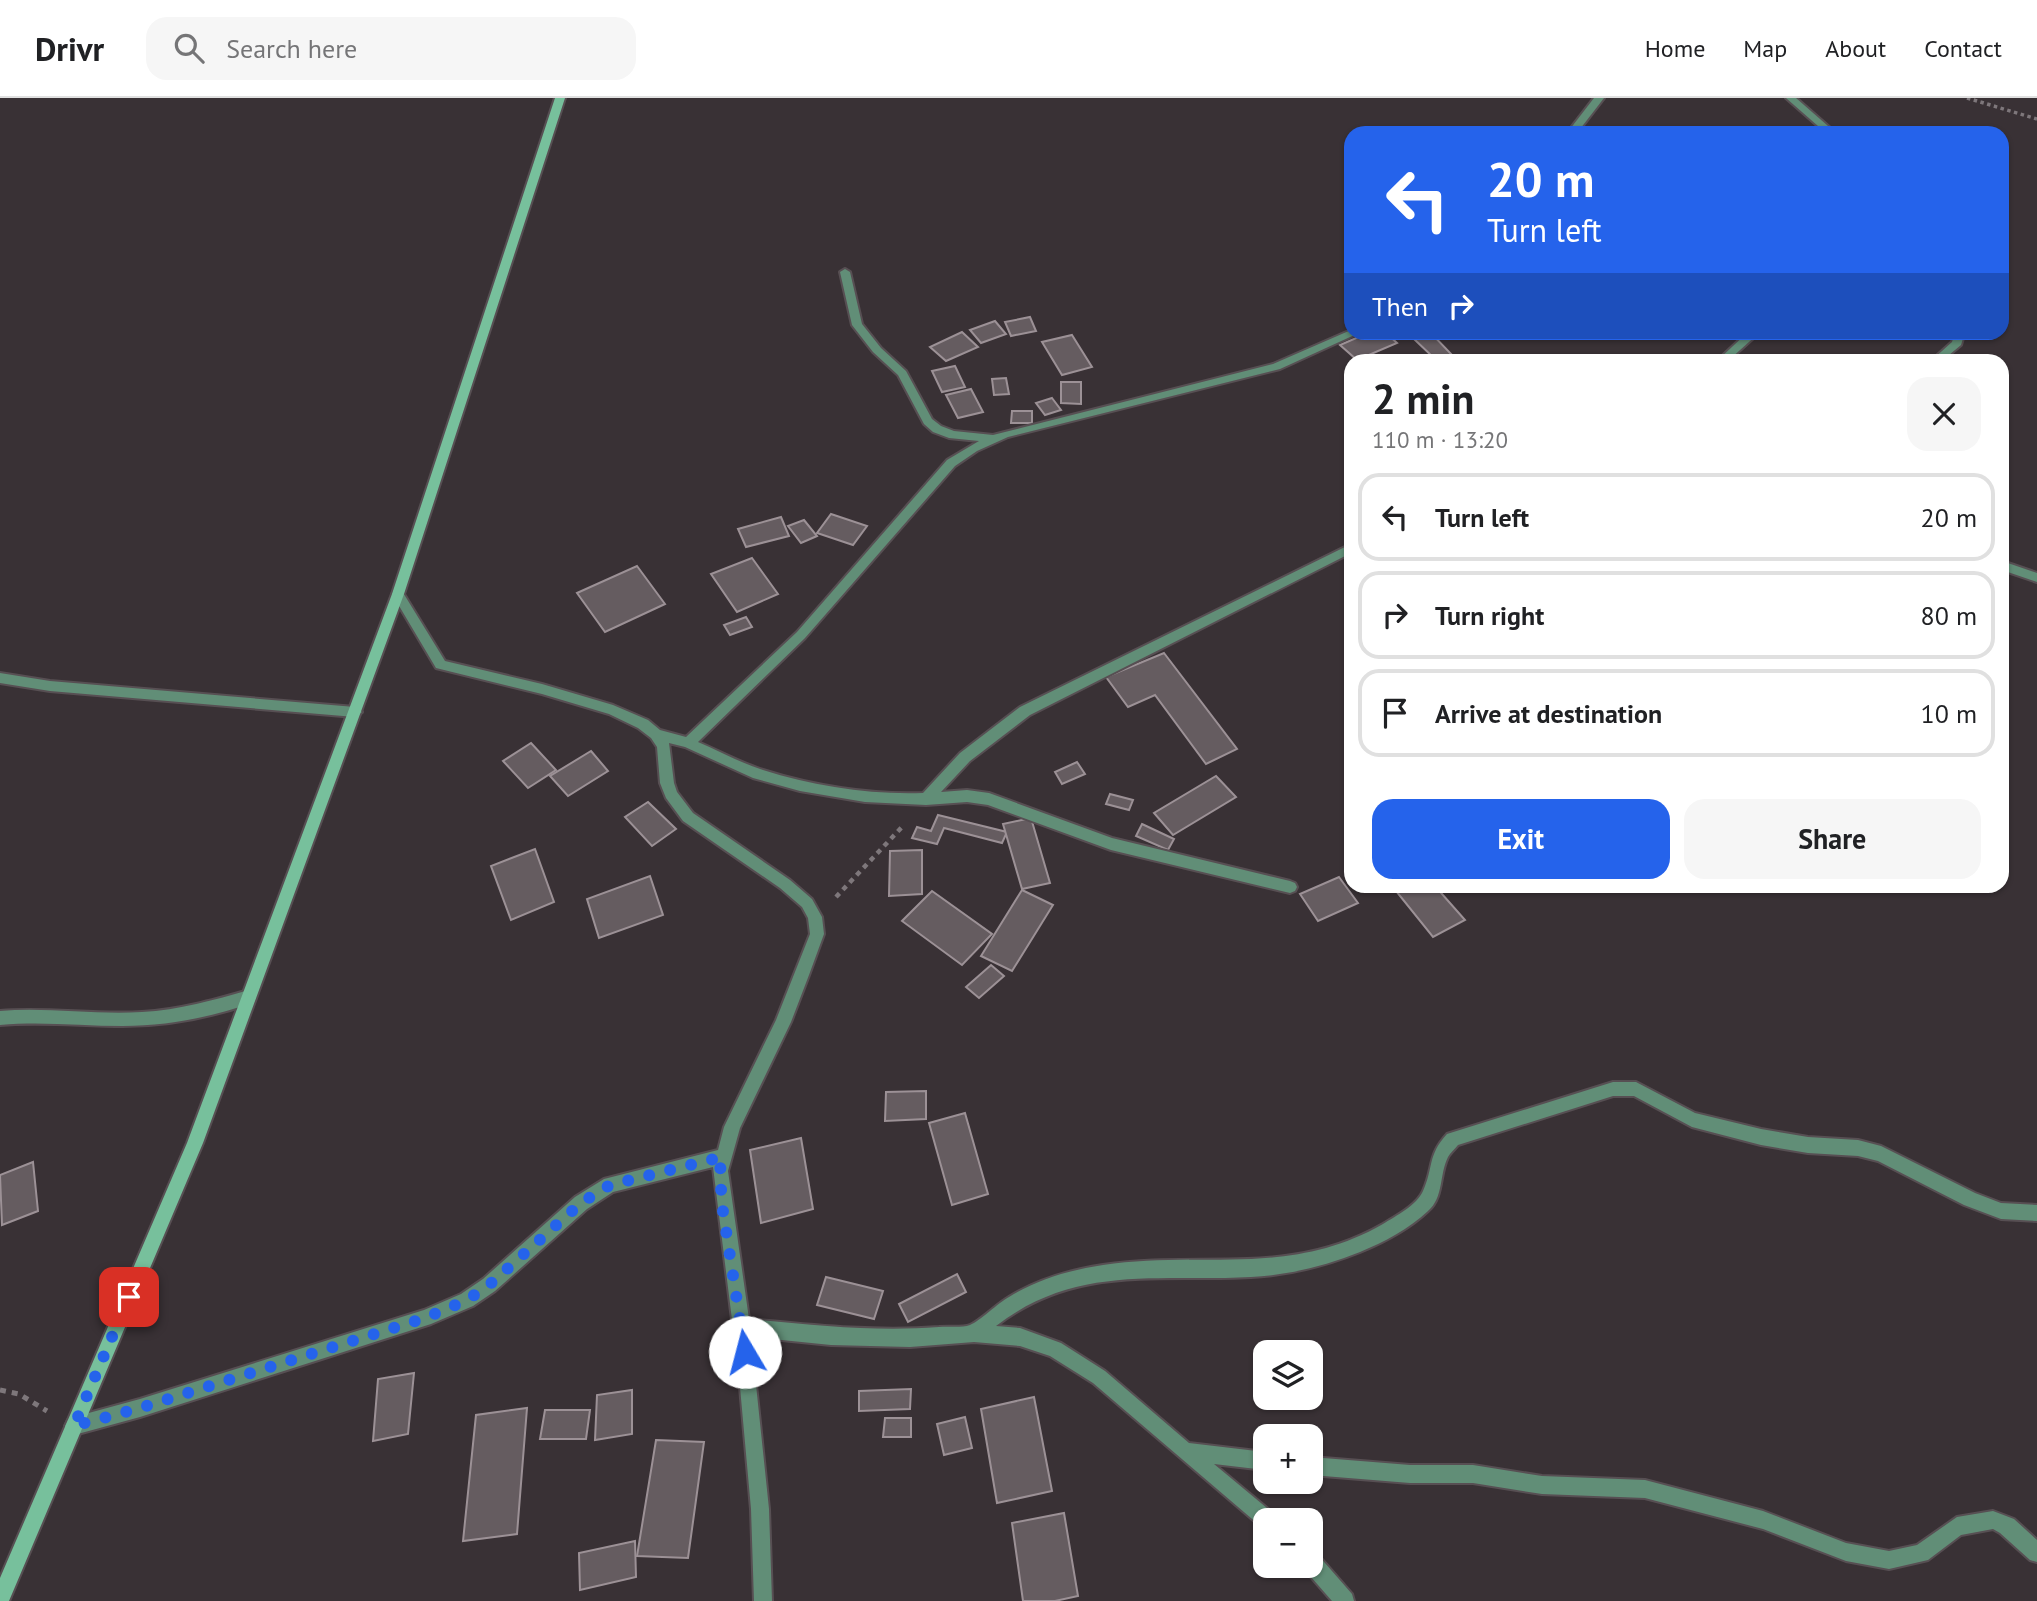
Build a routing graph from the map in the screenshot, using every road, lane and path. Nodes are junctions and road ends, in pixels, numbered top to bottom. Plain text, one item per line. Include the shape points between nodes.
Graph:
1 (560, 98) edge
2 (1599, 98) edge
3 (1791, 98) edge
4 (1967, 98) edge
5 (2037, 119) edge
6 (1577, 126) edge
7 (1823, 126) edge
8 (845, 272) dead end
9 (1344, 337) edge
10 (1746, 340) edge
11 (1958, 340) edge
12 (1730, 354) edge
13 (1944, 354) edge
14 (991, 439) junction
15 (1344, 552) edge
16 (2009, 568) edge
17 (2037, 578) edge
18 (398, 594) junction
19 (0, 678) edge
20 (355, 712) junction
21 (656, 734) junction
22 (688, 743) junction
23 (926, 799) junction
24 (1290, 887) dead end
25 (815, 917) junction
26 (249, 997) junction
27 (0, 1018) edge
28 (722, 1157) junction
29 (2037, 1213) edge
30 (741, 1327) junction
31 (974, 1333) junction
32 (0, 1390) edge
33 (74, 1426) junction
34 (64, 1450) junction
35 (1184, 1451) junction
36 (1253, 1460) edge
37 (1323, 1467) edge
38 (1253, 1509) edge
39 (2037, 1553) edge
40 (1323, 1576) edge
41 (0, 1600) edge
42 (763, 1601) edge
43 (1345, 1601) edge

1 - 18 street
2 - 6 street
3 - 7 street
4 - 5 path
8 - 14 street via 857,325 902,373 929,421 953,435
9 - 14 street via 1276,367
10 - 12 street
11 - 13 street
14 - 22 street via 951,464 801,635
15 - 23 street via 1025,711 965,757
16 - 17 street
18 - 20 street
18 - 21 street via 441,665 613,710
19 - 20 street
20 - 26 street
21 - 22 street
21 - 25 street via 664,746 671,794 688,817 785,884
22 - 23 street via 758,774 800,785 865,796
23 - 24 street via 989,799 1111,844
23 - 25 path
25 - 28 street via 817,934 802,975
26 - 27 street via 189,1014 141,1019
26 - 33 street via 195,1143
28 - 30 street via 722,1205
28 - 33 street via 610,1185 581,1203 489,1285 425,1318
29 - 31 street via 2001,1211 1881,1154 1736,1131 1692,1120 1644,1091 1614,1089 1453,1139 1441,1153 1425,1203 1396,1225 1349,1248 1253,1269 1125,1270 1059,1282 1004,1307
30 - 31 street via 831,1336 910,1338
30 - 42 street via 759,1496
31 - 35 street via 1020,1337 1055,1349 1099,1377
32 - 34 path via 29,1399 53,1416
33 - 34 street
34 - 41 street
35 - 36 street
35 - 38 street
37 - 39 street via 1645,1489 1763,1520 1846,1552 1889,1560 1921,1553 1957,1526 1993,1520
40 - 43 street

